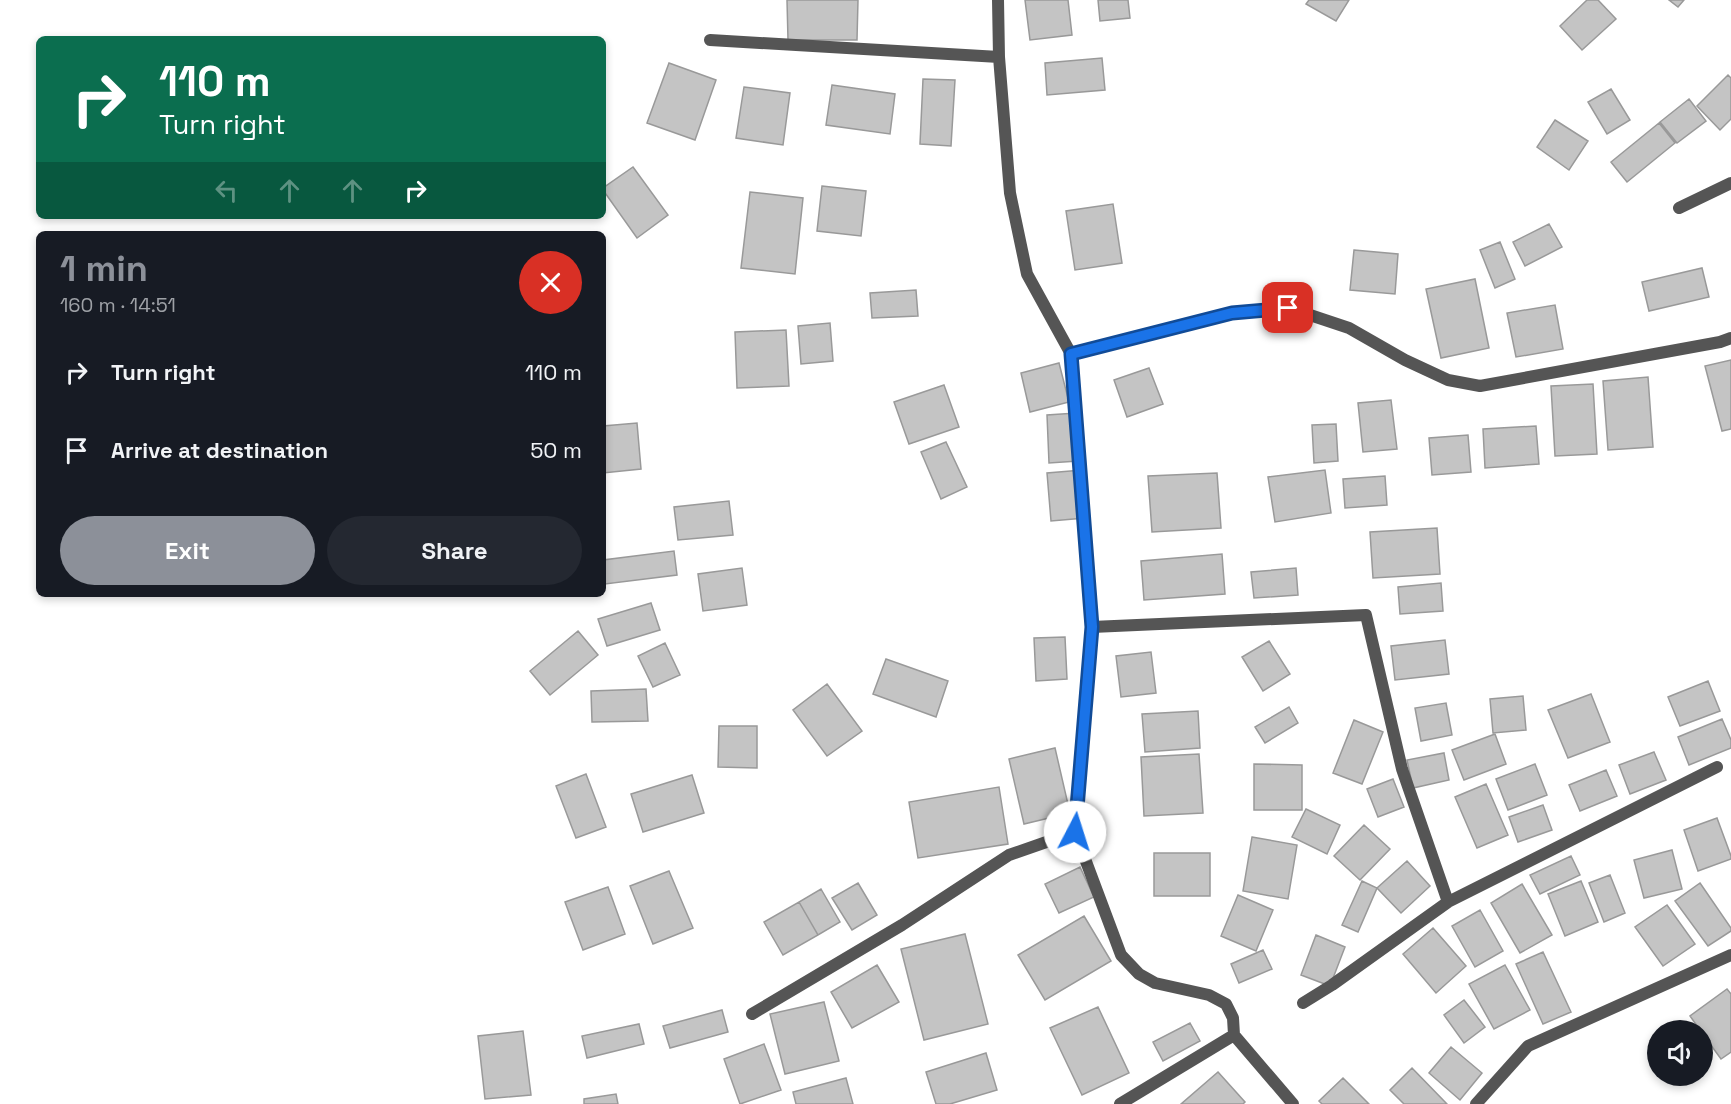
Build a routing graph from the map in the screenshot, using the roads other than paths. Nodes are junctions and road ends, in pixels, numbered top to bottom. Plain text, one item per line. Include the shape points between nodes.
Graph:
1 (998, 0) edge
2 (710, 40) dead end
3 (999, 57) junction
4 (1731, 183) edge
5 (1679, 208) dead end
6 (1731, 338) edge
7 (1071, 354) junction
8 (1092, 627) junction
9 (1717, 767) dead end
10 (1075, 832) junction
11 (1448, 902) junction
12 (1731, 955) edge
13 (1302, 1003) dead end
14 (752, 1014) dead end
15 (1234, 1035) junction
16 (1120, 1104) edge
17 (1293, 1104) edge
18 (1476, 1104) edge

1 - 3 street
2 - 3 street
3 - 7 street via 1010,193 1027,274
4 - 5 street
6 - 7 street via 1480,386 1448,380 1349,328 1288,308 1232,313
7 - 8 street
8 - 10 street
8 - 11 street via 1366,615 1402,769
9 - 11 street
10 - 14 street via 1009,855 902,925
10 - 15 street via 1121,955 1155,984 1209,995 1226,1004 1233,1018
11 - 13 street
12 - 18 street via 1528,1046
15 - 16 street
15 - 17 street

